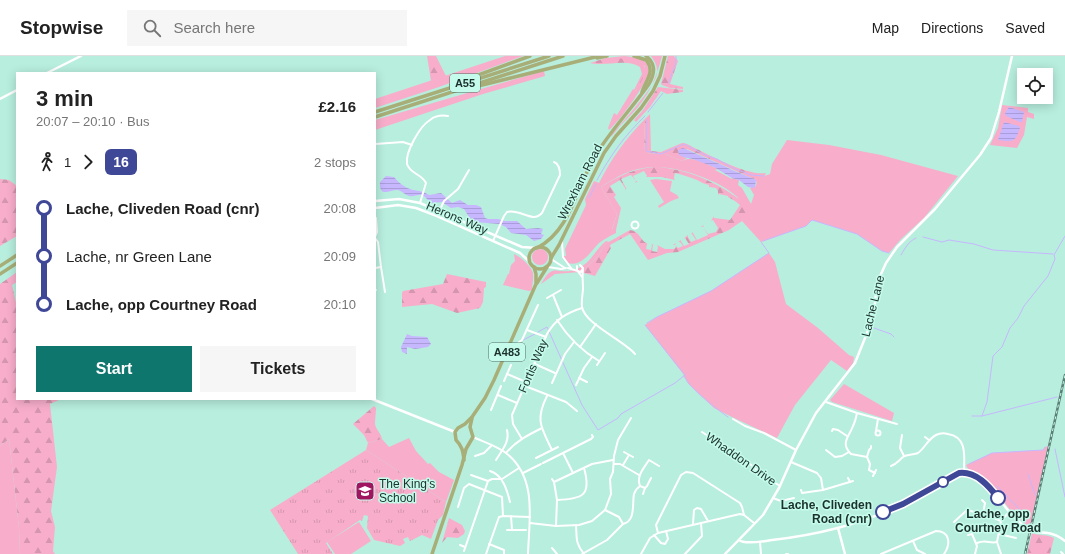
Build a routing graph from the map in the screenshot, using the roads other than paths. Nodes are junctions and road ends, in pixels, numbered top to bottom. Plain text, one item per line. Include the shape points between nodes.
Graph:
1 (81, 56) edge
2 (530, 56) edge
3 (549, 56) edge
4 (562, 56) edge
5 (599, 56) edge
6 (607, 56) edge
7 (634, 56) edge
8 (646, 56) edge
9 (665, 56) edge
10 (1012, 56) edge
11 (588, 59) junction
12 (49, 72) edge
13 (16, 91) edge
14 (641, 95) junction
15 (0, 99) edge
16 (417, 103) junction
17 (381, 110) junction
18 (376, 112) edge
19 (448, 116) dead end
20 (376, 117) edge
21 (376, 144) edge
22 (412, 145) junction
23 (554, 162) dead end
24 (469, 170) dead end
25 (376, 201) edge
26 (420, 203) junction
27 (376, 208) edge
28 (439, 210) junction
29 (437, 216) junction
30 (376, 218) edge
31 (376, 234) edge
32 (495, 235) junction
33 (376, 239) edge
34 (562, 239) junction
35 (493, 241) junction
36 (537, 248) junction
37 (16, 256) edge
38 (551, 258) junction
39 (16, 264) edge
40 (532, 265) junction
41 (0, 266) edge
42 (547, 266) junction
43 (381, 267) junction
44 (376, 268) edge
45 (583, 270) junction
46 (578, 272) junction
47 (0, 274) edge
48 (582, 278) junction
49 (536, 284) junction
50 (561, 290) dead end
51 (385, 292) dead end
52 (553, 294) junction
53 (547, 298) dead end
54 (538, 305) dead end
55 (582, 308) junction
56 (562, 317) junction
57 (557, 320) junction
58 (596, 324) junction
59 (527, 330) junction
60 (546, 337) junction
61 (574, 342) junction
62 (518, 343) dead end
63 (580, 346) junction
64 (605, 353) dead end
65 (635, 354) dead end
66 (592, 357) junction
67 (599, 361) junction
68 (535, 364) junction
69 (511, 365) dead end
70 (596, 365) dead end
71 (556, 373) junction
72 (507, 374) junction
73 (579, 378) junction
74 (504, 381) dead end
75 (526, 382) junction
76 (552, 382) dead end
77 (588, 382) dead end
78 (576, 385) dead end
79 (502, 386) dead end
80 (524, 386) junction
81 (498, 395) junction
82 (547, 396) junction
83 (375, 400) edge
84 (826, 402) junction
85 (517, 403) junction
86 (491, 410) dead end
87 (577, 411) dead end
88 (857, 413) junction
89 (472, 417) junction
90 (631, 418) dead end
91 (878, 418) junction
92 (733, 419) dead end
93 (897, 424) dead end
94 (461, 427) junction
95 (542, 428) junction
96 (833, 429) dead end
97 (471, 430) junction
98 (507, 430) dead end
99 (876, 431) dead end
100 (455, 432) junction
101 (702, 432) dead end
102 (592, 435) dead end
103 (902, 435) dead end
104 (847, 436) junction
105 (472, 437) junction
106 (925, 437) dead end
107 (522, 439) junction
108 (929, 440) junction
109 (470, 442) junction
110 (460, 443) junction
111 (490, 446) junction
112 (558, 447) dead end
113 (872, 448) dead end
114 (825, 449) dead end
115 (501, 450) junction
116 (552, 450) junction
117 (796, 450) junction
118 (563, 452) junction
119 (624, 452) dead end
120 (849, 452) junction
121 (506, 453) junction
122 (629, 455) junction
123 (475, 456) dead end
124 (904, 456) junction
125 (633, 457) dead end
126 (867, 457) junction
127 (536, 458) dead end
128 (464, 460) junction
129 (496, 460) dead end
130 (613, 460) junction
131 (791, 462) junction
132 (614, 464) junction
133 (623, 465) junction
134 (658, 466) dead end
135 (891, 466) dead end
136 (520, 468) junction
137 (584, 468) junction
138 (490, 472) dead end
139 (964, 472) junction
140 (523, 473) junction
141 (573, 473) junction
142 (875, 473) dead end
143 (471, 475) dead end
144 (639, 475) junction
145 (651, 478) dead end
146 (848, 478) dead end
147 (502, 479) junction
148 (552, 479) dead end
149 (488, 481) junction
150 (853, 481) dead end
151 (554, 482) junction
152 (850, 482) junction
153 (640, 486) junction
154 (780, 486) junction
155 (645, 488) junction
156 (485, 489) junction
157 (801, 490) dead end
158 (823, 490) junction
159 (643, 494) dead end
160 (791, 494) dead end
161 (773, 498) junction
162 (557, 500) junction
163 (982, 500) dead end
164 (510, 502) dead end
165 (985, 503) junction
166 (989, 503) dead end
167 (458, 507) dead end
168 (605, 510) junction
169 (1009, 512) junction
170 (744, 514) junction
171 (983, 514) junction
172 (503, 516) junction
173 (512, 516) junction
174 (530, 517) junction
175 (953, 517) dead end
176 (708, 521) junction
177 (1001, 521) junction
178 (530, 523) junction
179 (701, 523) junction
180 (623, 524) junction
181 (755, 524) junction
182 (576, 525) junction
183 (694, 525) junction
184 (556, 526) junction
185 (838, 528) junction
186 (507, 530) dead end
187 (512, 530) junction
188 (526, 530) dead end
189 (666, 531) junction
190 (658, 533) junction
191 (999, 534) junction
192 (1014, 534) dead end
193 (654, 535) junction
194 (968, 535) dead end
195 (739, 540) junction
196 (1065, 541) edge
197 (760, 542) junction
198 (913, 542) junction
199 (997, 542) junction
200 (977, 543) junction
201 (489, 544) junction
202 (460, 545) dead end
203 (465, 547) junction
204 (552, 548) dead end
205 (464, 551) dead end
206 (926, 553) edge
207 (432, 554) edge
208 (486, 554) edge
209 (504, 554) edge
210 (528, 554) edge
211 (557, 554) edge
212 (583, 554) edge
213 (641, 554) edge
214 (685, 554) edge
215 (725, 554) edge
216 (761, 554) edge
217 (845, 554) edge
218 (881, 554) edge
219 (944, 554) edge
220 (975, 554) edge
221 (1000, 554) edge

1 - 12 street
2 - 17 highway
3 - 17 highway, A55
4 - 16 highway, A55
5 - 11 highway
6 - 11 highway
7 - 14 highway via 646,60 650,69
8 - 14 highway, Wrexham Road via 652,63 654,74
9 - 34 highway, Wrexham Road via 653,91 604,153
10 - 84 street, Lache Lane via 991,138 980,155 935,209 897,247 886,264 876,289 874,313 855,363
11 - 16 highway
13 - 15 street
14 - 36 highway, Wrexham Road via 596,155 561,228 549,241
16 - 20 highway, A55
17 - 18 highway, A55
19 - 22 street via 434,118 426,123
21 - 22 street via 403,142
22 - 26 street via 407,163 412,172 423,178 426,184
23 - 32 street via 560,169 560,175 541,214 534,218 513,210 507,212
24 - 28 street via 458,189 446,198
25 - 26 street, Herons Way via 399,199
26 - 28 street, Herons Way
27 - 29 street, Herons Way via 407,206
28 - 29 street
28 - 32 street, Herons Way
29 - 35 street, Herons Way
30 - 31 street
32 - 35 street
32 - 36 street, Herons Way via 522,247
33 - 43 street
34 - 38 highway, Wrexham Road
34 - 46 street via 563,257 569,268
35 - 40 street, Herons Way via 520,253
36 - 38 highway via 546,248
36 - 40 highway via 530,254
37 - 41 highway
38 - 42 highway
38 - 42 street via 566,268
39 - 47 highway
40 - 42 highway via 540,269
40 - 49 highway via 536,274
42 - 49 highway, A483
43 - 44 street
43 - 51 street
45 - 46 street
45 - 46 street via 583,267 579,266 576,269
45 - 48 street
46 - 48 street
48 - 55 street
49 - 89 highway, A483 via 494,380
50 - 52 street
52 - 53 street
52 - 56 street
54 - 59 street
55 - 56 street, Fortis Way
55 - 58 street
56 - 57 street, Fortis Way
57 - 60 street, Fortis Way
57 - 61 street
58 - 63 street
58 - 65 street
59 - 60 street
59 - 62 street
60 - 68 street, Fortis Way
61 - 63 street
61 - 71 street
63 - 66 street
64 - 67 street
66 - 67 street
66 - 73 street
67 - 70 street
68 - 71 street
68 - 75 street, Fortis Way
69 - 72 street
71 - 76 street
72 - 74 street
72 - 75 street
73 - 77 street
73 - 78 street
75 - 80 street, Fortis Way
79 - 81 street
80 - 82 street
80 - 85 street, Fortis Way
81 - 85 street
81 - 86 street
82 - 87 street via 566,402
82 - 95 street via 540,412
83 - 100 street
84 - 88 street
84 - 117 street, Lache Lane via 816,413
85 - 107 street, Fortis Way via 512,419
88 - 91 street
88 - 104 street
89 - 94 highway, A483
89 - 97 highway, A483
90 - 130 street via 618,440
91 - 93 street
91 - 99 street
92 - 117 street
94 - 97 highway
94 - 100 highway, A483
95 - 107 street
95 - 116 street
96 - 104 street
97 - 105 highway, A483
98 - 115 street via 508,439
100 - 110 highway via 456,440
101 - 154 street, Whaddon Drive
102 - 118 street via 591,439
103 - 124 street via 900,448
104 - 120 street via 846,445
105 - 109 highway, A483
105 - 111 street
106 - 108 street
107 - 121 street
108 - 124 street via 917,453
108 - 139 street via 937,434 946,433 957,437 965,449
109 - 110 highway
109 - 128 highway, A483
110 - 128 highway
111 - 115 street
111 - 123 street via 484,453
112 - 116 street
113 - 126 street
114 - 120 street via 835,457
115 - 121 street
115 - 129 street
116 - 127 street
117 - 131 street, Lache Lane
118 - 140 street
118 - 141 street
119 - 122 street
120 - 126 street
121 - 136 street
122 - 125 street
122 - 133 street
124 - 135 street
126 - 142 street via 870,464 868,471
128 - 207 highway, A483
130 - 132 street
130 - 137 street
131 - 154 street, Lache Lane
131 - 158 street via 818,473
132 - 133 street
132 - 168 street
133 - 144 street
134 - 144 street via 649,460
136 - 140 street
136 - 147 street
137 - 141 street
137 - 162 street via 586,483 583,494 574,500
138 - 147 street
139 - 169 street via 986,483
139 - 185 street via 903,504
140 - 174 street via 528,488
141 - 151 street
143 - 149 street
144 - 153 street
145 - 155 street
146 - 152 street
147 - 149 street
147 - 164 street
148 - 151 street
149 - 156 street
150 - 152 street
151 - 162 street
152 - 158 street
153 - 155 street
153 - 180 street via 634,494 632,515
154 - 161 street, Lache Lane
155 - 159 street
156 - 167 street via 468,482
156 - 172 street via 502,497
156 - 203 street
157 - 158 street via 802,493
160 - 161 street via 793,498 780,501
161 - 181 street, Lache Lane
162 - 184 street
163 - 165 street
165 - 166 street
165 - 171 street
168 - 180 street via 619,517
168 - 182 street via 592,521
169 - 177 street
169 - 196 street via 1031,531 1056,535
170 - 176 street
170 - 181 street
170 - 190 street via 740,503 693,473 686,472 678,479 656,524
171 - 175 street via 967,510 955,521
171 - 177 street
172 - 173 street
172 - 201 street via 498,519
173 - 174 street
173 - 187 street
174 - 178 street
176 - 179 street
176 - 183 street via 701,509 697,508 693,513
177 - 191 street
178 - 184 street
178 - 210 street
179 - 183 street
179 - 214 street via 702,536
180 - 212 street via 607,540
181 - 195 street, Lache Lane
182 - 184 street
182 - 212 street via 577,542
183 - 189 street
185 - 197 street
185 - 217 street
186 - 187 street
187 - 188 street
189 - 190 street
189 - 193 street via 668,539 665,544
190 - 193 street
191 - 192 street via 1014,538
191 - 199 street
193 - 213 street
194 - 200 street via 973,533
195 - 197 street
195 - 215 street, Lache Lane
197 - 216 street
198 - 206 street via 917,550
198 - 218 street
198 - 219 street via 936,531 942,532 949,542
199 - 200 street
199 - 221 street
200 - 220 street
201 - 208 street
201 - 209 street via 502,548
202 - 203 street
203 - 205 street
204 - 211 street

